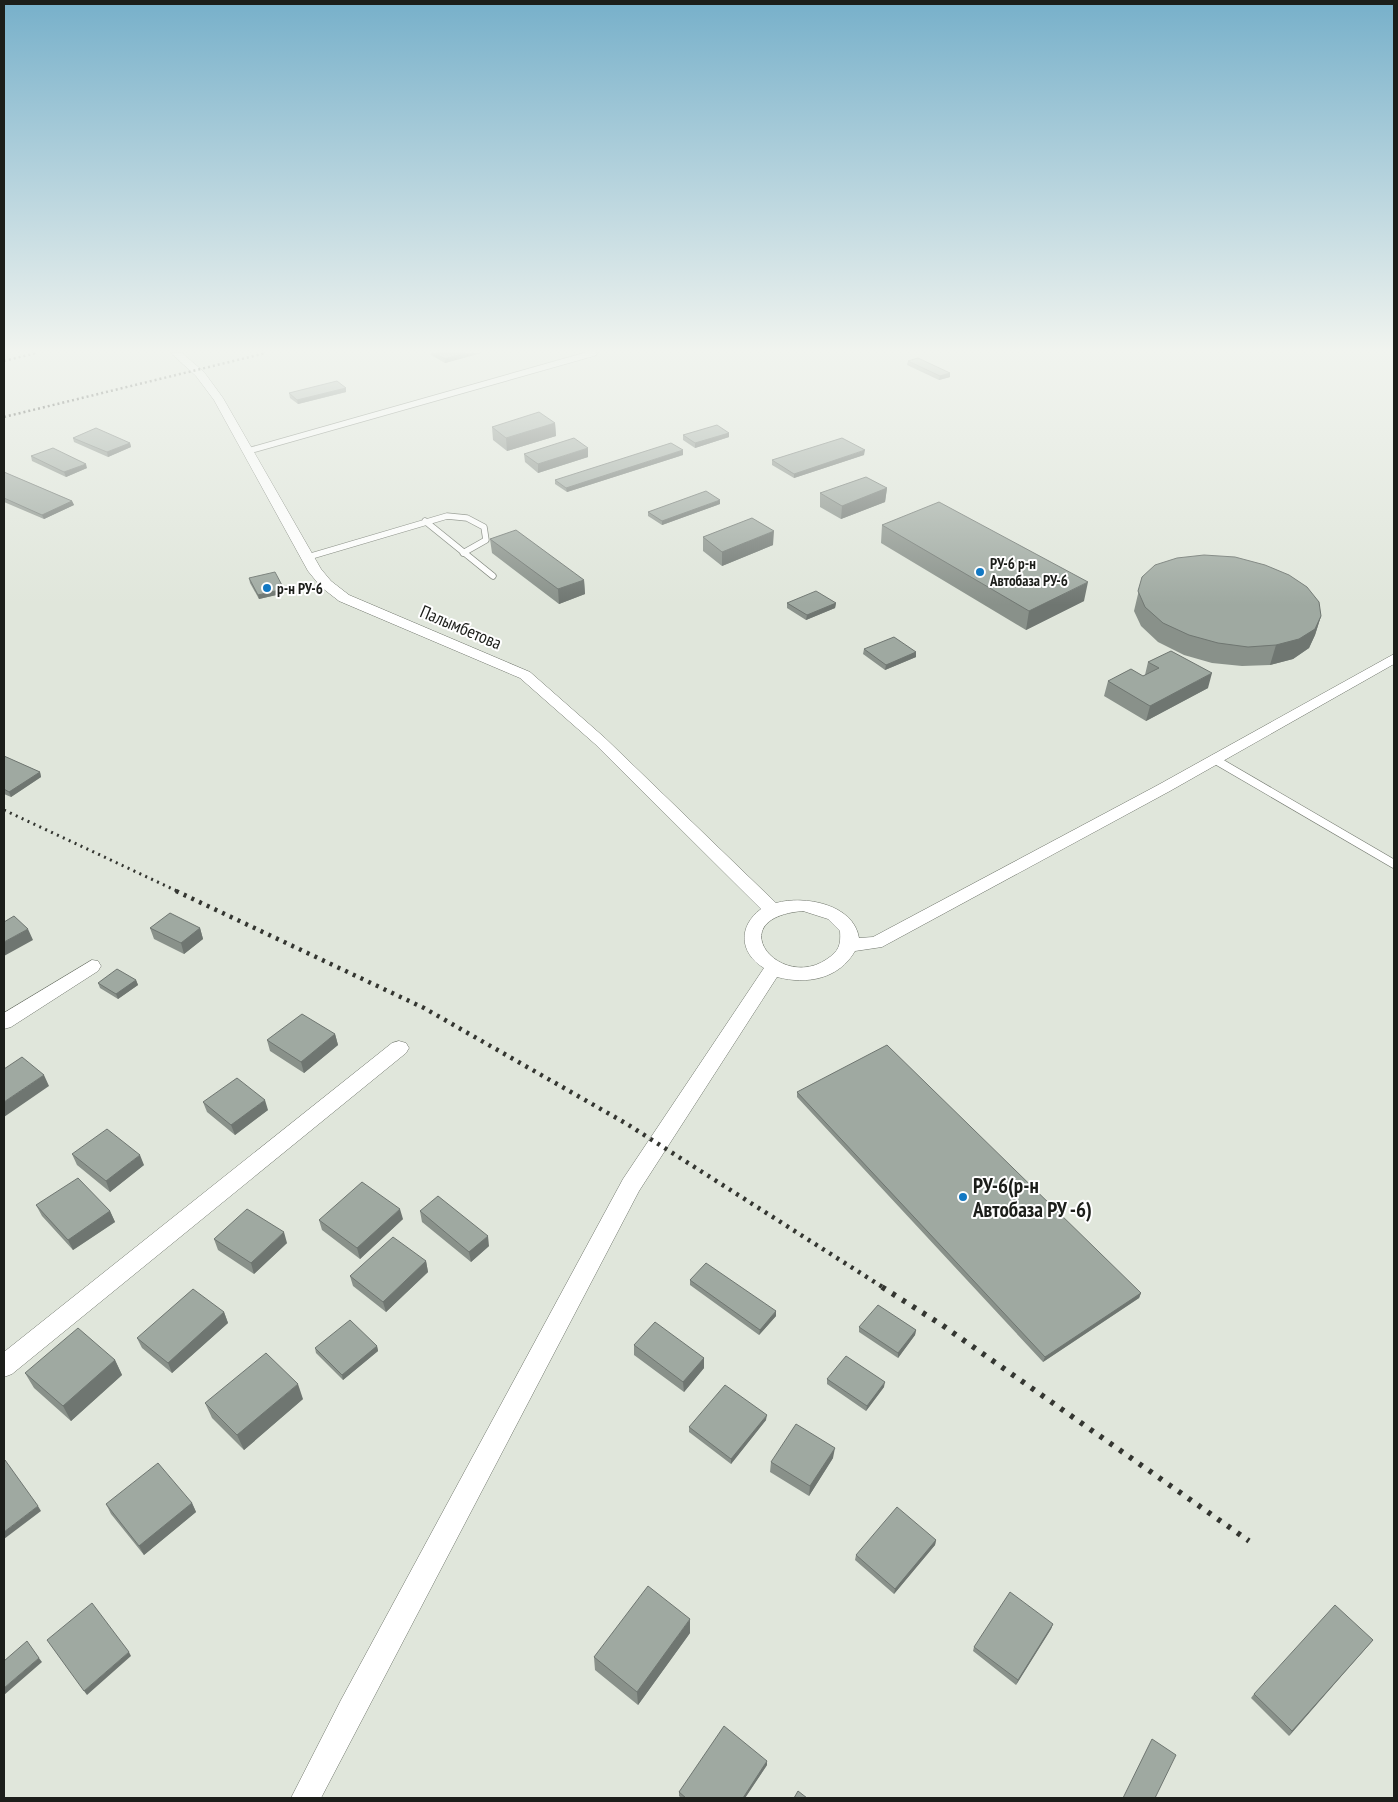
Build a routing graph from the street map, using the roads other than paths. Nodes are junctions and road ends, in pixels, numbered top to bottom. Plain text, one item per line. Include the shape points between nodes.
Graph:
1 (240, 437) edge
2 (297, 437) edge
3 (248, 451) junction
4 (424, 521) junction
5 (463, 552) junction
6 (308, 557) junction
7 (493, 576) dead end
8 (1394, 658) edge
9 (1214, 759) junction
10 (1394, 864) edge
11 (773, 910) junction
12 (851, 945) junction
13 (92, 966) dead end
14 (774, 967) junction
15 (4, 1022) edge
16 (399, 1048) dead end
17 (4, 1366) edge
18 (306, 1798) edge

1 - 3 street, Палымбетова
2 - 3 lane
3 - 6 street, Палымбетова
4 - 5 lane
4 - 5 lane via 459,515 485,527 486,540
4 - 6 lane
5 - 7 lane
6 - 11 street, Палымбетова via 326,584 344,598 525,675 600,742
8 - 9 street
9 - 10 lane
9 - 12 street via 876,943
11 - 12 street via 804,906 833,914 844,923
11 - 14 street via 758,922 751,938 762,959
12 - 14 street via 846,956 823,971 798,973
13 - 15 street
14 - 18 street via 631,1185
16 - 17 street

